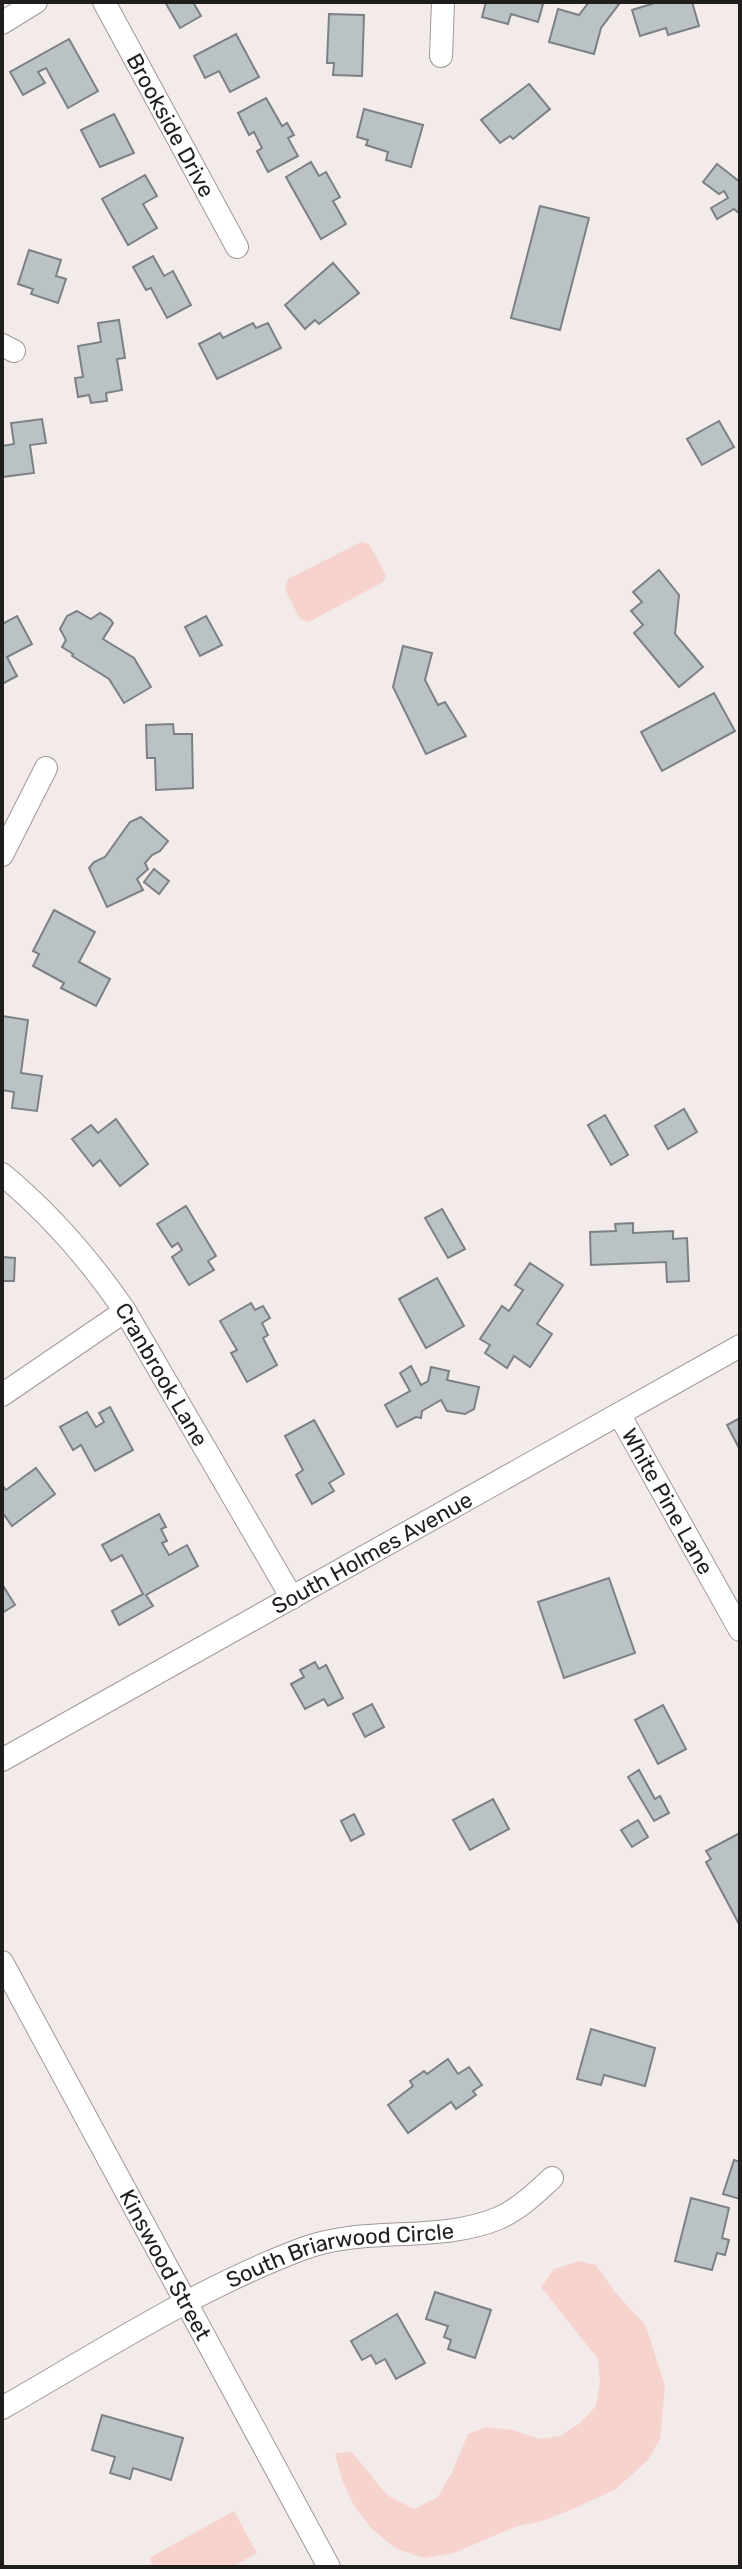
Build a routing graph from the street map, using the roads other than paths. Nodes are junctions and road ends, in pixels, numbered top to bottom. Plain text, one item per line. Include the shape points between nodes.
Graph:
1 (36, 2) edge
2 (104, 2) edge
3 (443, 2) edge
4 (2, 23) edge
5 (441, 56) dead end
6 (237, 247) dead end
7 (46, 768) dead end
8 (2, 855) edge
9 (2, 1174) edge
10 (125, 1311) junction
11 (740, 1346) edge
12 (2, 1395) edge
13 (619, 1414) junction
14 (292, 1598) junction
15 (740, 1630) edge
16 (2, 1760) edge
17 (2, 1962) edge
18 (552, 2178) dead end
19 (186, 2303) junction
20 (2, 2408) edge
21 (329, 2567) edge

1 - 4 street
2 - 6 street, Brookside Drive
3 - 5 street
7 - 8 street
9 - 10 street, Cranbrook Lane via 39,1204
10 - 12 street
10 - 14 street, Cranbrook Lane
11 - 13 street, South Holmes Avenue
13 - 14 street, South Holmes Avenue
13 - 15 street, White Pine Lane
14 - 16 street, South Holmes Avenue
17 - 19 street, Kinswood Street
18 - 19 street, South Briarwood Circle via 529,2199 492,2220 448,2231 338,2238 303,2248
19 - 20 street, South Briarwood Circle
19 - 21 street, Kinswood Street

